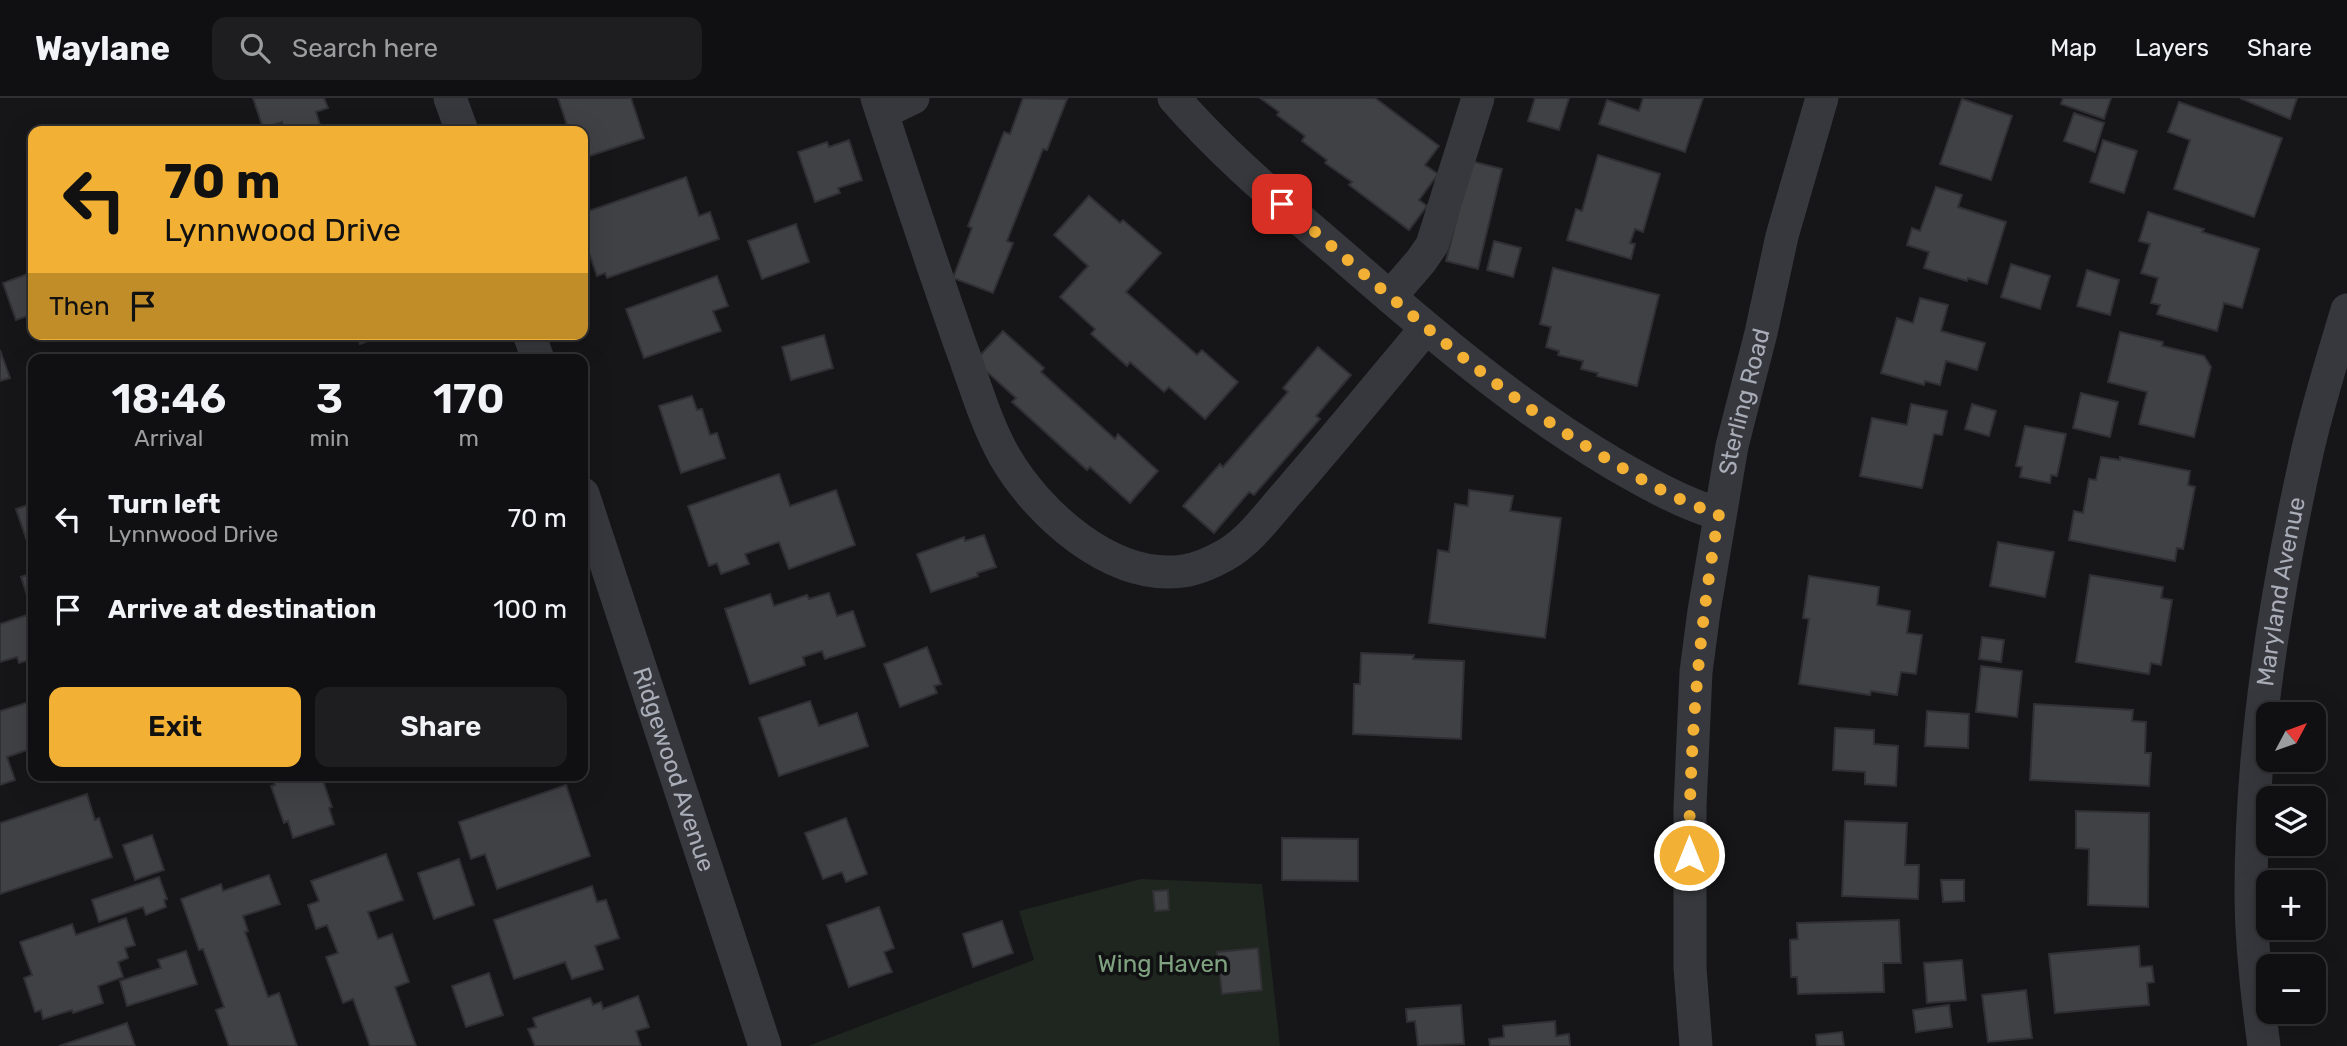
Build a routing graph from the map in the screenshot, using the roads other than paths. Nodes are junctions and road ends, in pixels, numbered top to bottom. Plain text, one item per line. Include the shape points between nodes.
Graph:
1 (450, 98) edge
2 (913, 98) edge
3 (1174, 98) edge
4 (1478, 98) edge
5 (1822, 98) edge
6 (879, 105) edge
7 (460, 126) edge
8 (1390, 297) junction
9 (2347, 310) edge
10 (1426, 328) junction
11 (588, 509) edge
12 (1719, 514) junction
13 (765, 1046) edge
14 (1696, 1046) edge
15 (2264, 1046) edge

1 - 7 street
2 - 6 street
3 - 8 street via 1258,184
4 - 8 street via 1432,245
5 - 12 street, Sterling Road via 1778,250
6 - 10 street via 949,312 1006,458 1037,499 1067,528 1126,565 1183,571 1230,552 1328,446
8 - 10 street
9 - 15 street, Maryland Avenue via 2305,462 2265,688 2251,893 2255,982
10 - 12 street via 1560,431 1668,493
11 - 13 street, Ridgewood Avenue
12 - 14 street, Sterling Road via 1696,672 1691,757 1690,968

